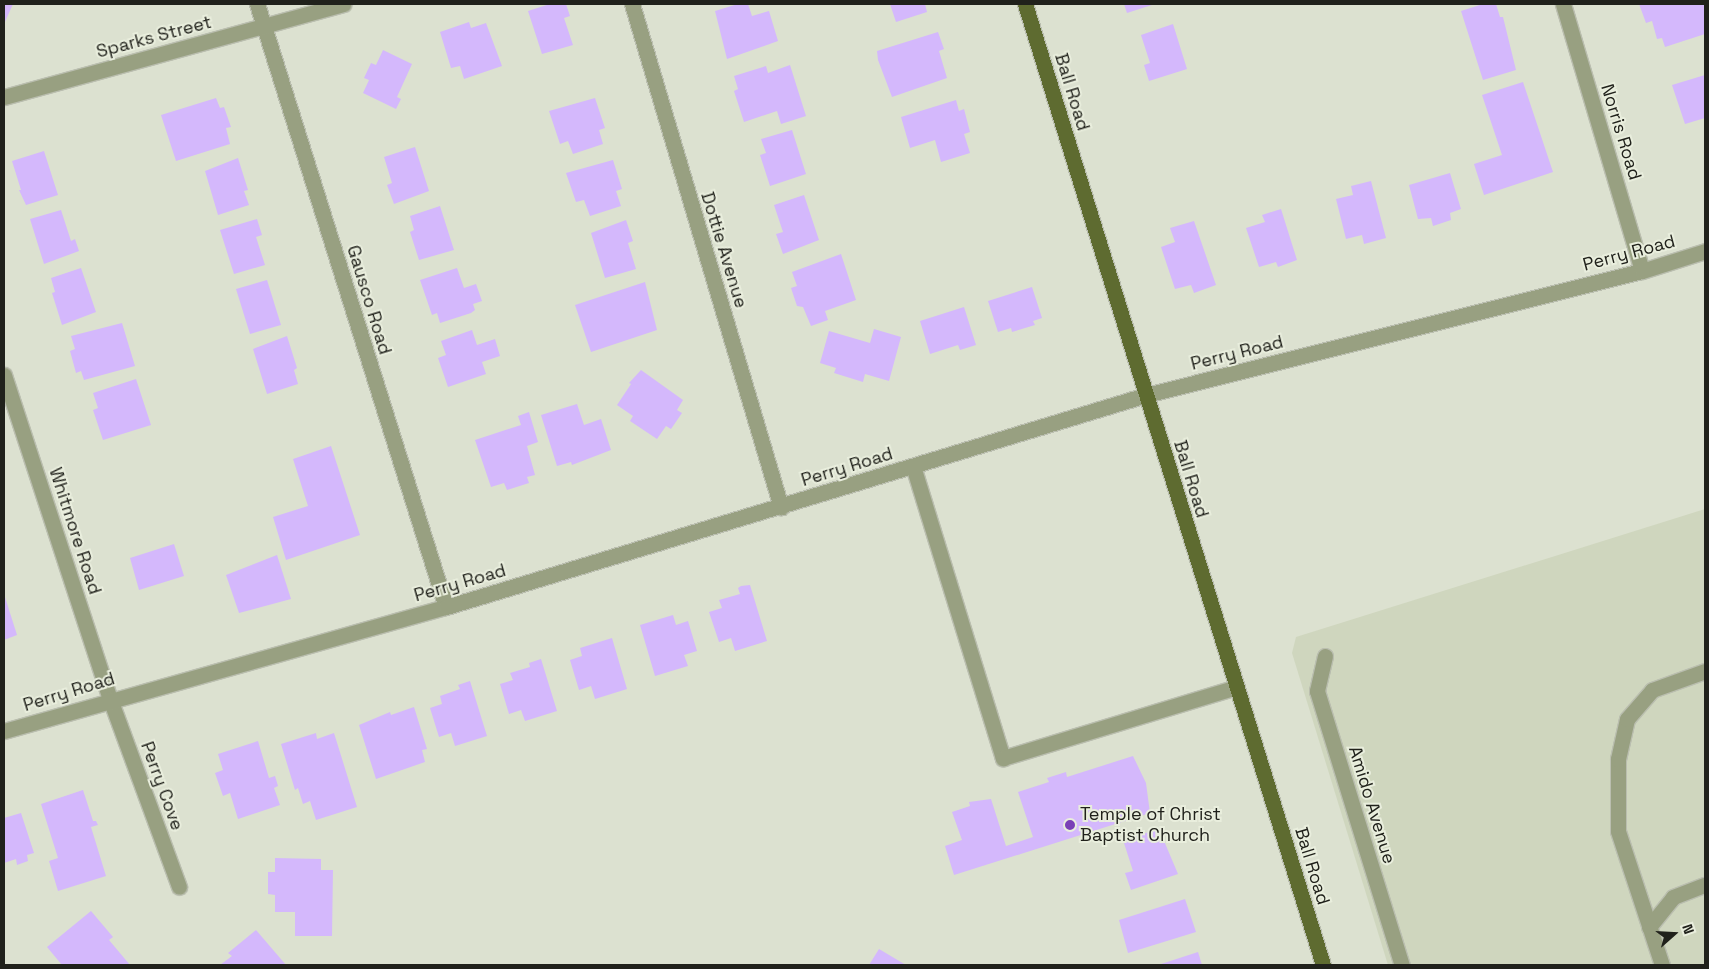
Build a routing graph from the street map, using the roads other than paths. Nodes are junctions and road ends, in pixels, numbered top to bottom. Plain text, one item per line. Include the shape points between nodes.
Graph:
1 (257, 4) edge
2 (343, 4) edge
3 (632, 4) edge
4 (1024, 4) edge
5 (1563, 4) edge
6 (264, 28) junction
7 (4, 96) edge
8 (1705, 251) edge
9 (1642, 271) junction
10 (4, 376) edge
11 (1146, 395) junction
12 (913, 466) junction
13 (781, 506) junction
14 (446, 607) junction
15 (1325, 656) dead end
16 (1705, 671) edge
17 (1236, 687) junction
18 (110, 699) junction
19 (4, 731) edge
20 (1705, 885) edge
21 (179, 887) dead end
22 (1649, 927) junction
23 (1323, 965) edge
24 (1402, 965) edge
25 (1662, 965) edge

1 - 6 street, Gausco Road
2 - 6 street, Sparks Street
3 - 13 street, Dottie Avenue
4 - 11 main road, Ball Road
5 - 9 street, Norris Road
6 - 7 street, Sparks Street
6 - 14 street, Gausco Road
8 - 9 street, Perry Road
9 - 11 street, Perry Road
10 - 18 street, Whitmore Road
11 - 12 street, Perry Road
11 - 17 main road, Ball Road
12 - 13 street, Perry Road
12 - 17 street via 1003,758
13 - 14 street, Perry Road
14 - 18 street, Perry Road
15 - 24 street, Amido Avenue via 1317,691
16 - 22 street via 1652,690 1627,719 1618,759 1618,831
17 - 23 main road, Ball Road
18 - 19 street, Perry Road
18 - 21 street, Perry Cove
20 - 22 street via 1673,897
22 - 25 street

